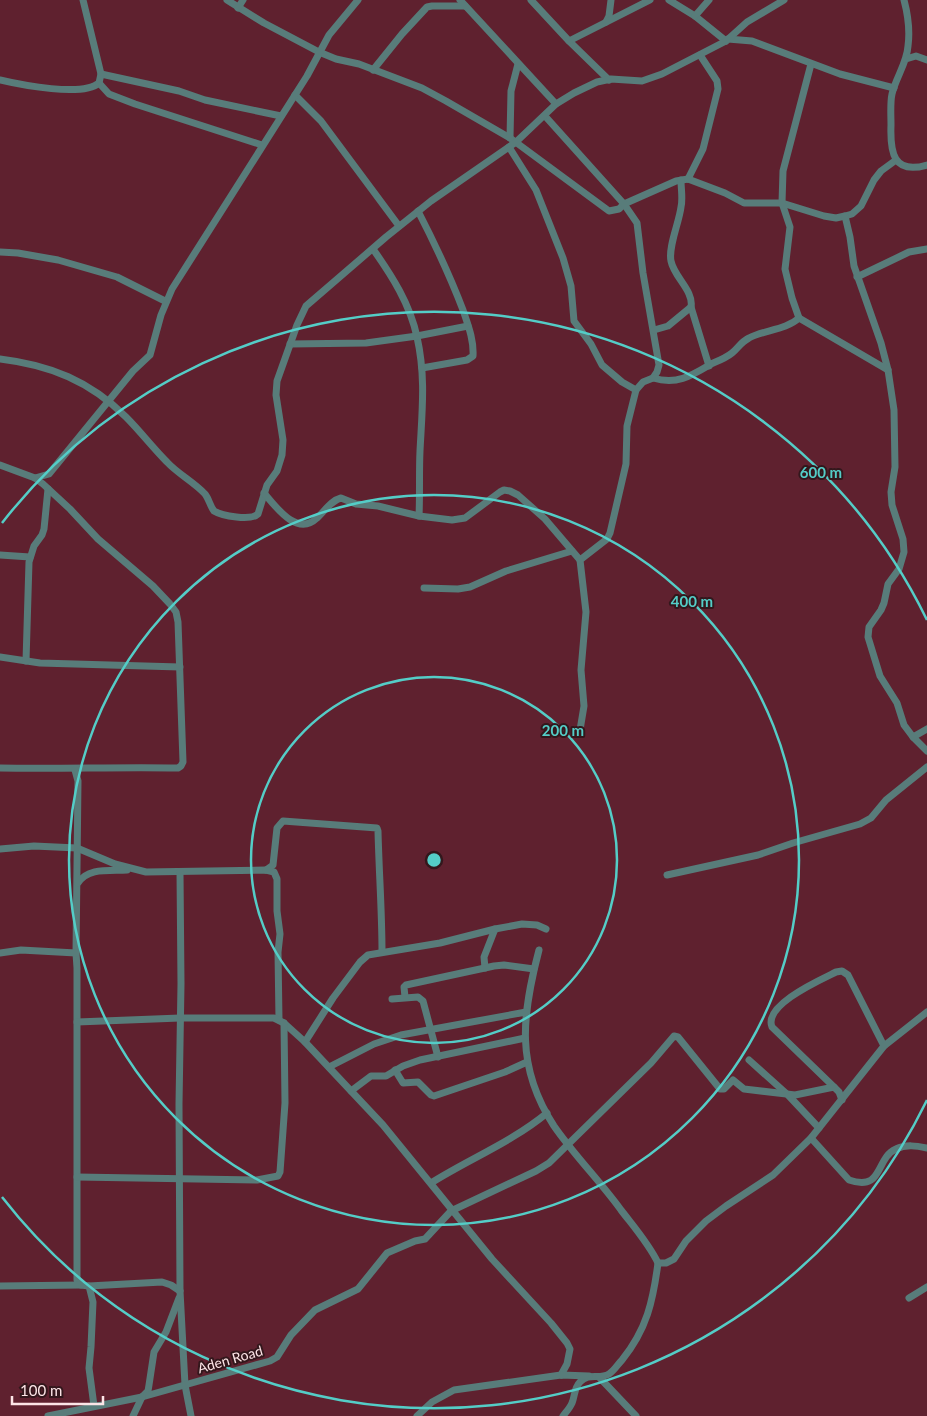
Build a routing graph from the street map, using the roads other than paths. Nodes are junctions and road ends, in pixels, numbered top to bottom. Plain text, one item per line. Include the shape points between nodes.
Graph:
1 (83, 0) edge
2 (227, 0) edge
3 (243, 0) edge
4 (358, 0) edge
5 (611, 0) edge
6 (650, 0) edge
7 (670, 0) edge
8 (709, 0) edge
9 (784, 0) edge
10 (904, 0) edge
11 (535, 1) edge
12 (462, 3) edge
13 (238, 8) junction
14 (695, 16) junction
15 (606, 22) junction
16 (727, 40) junction
17 (569, 41) junction
18 (908, 46) junction
19 (319, 52) junction
20 (700, 55) junction
21 (916, 56) junction
22 (906, 59) junction
23 (927, 60) edge
24 (518, 64) junction
25 (811, 64) junction
26 (373, 70) junction
27 (101, 74) junction
28 (0, 80) edge
29 (609, 80) junction
30 (99, 83) junction
31 (894, 88) junction
32 (295, 96) junction
33 (556, 104) junction
34 (281, 116) junction
35 (545, 116) junction
36 (512, 143) junction
37 (262, 145) junction
38 (896, 160) junction
39 (927, 165) edge
40 (685, 180) junction
41 (782, 203) junction
42 (624, 204) junction
43 (418, 211) junction
44 (845, 216) junction
45 (399, 226) junction
46 (373, 249) junction
47 (927, 249) edge
48 (0, 252) edge
49 (857, 277) junction
50 (165, 301) junction
51 (691, 307) junction
52 (799, 318) junction
53 (468, 326) junction
54 (654, 330) junction
55 (417, 336) junction
56 (290, 344) junction
57 (0, 358) edge
58 (709, 366) junction
59 (422, 368) junction
60 (888, 370) junction
61 (653, 378) junction
62 (636, 390) junction
63 (108, 401) junction
64 (0, 465) edge
65 (35, 478) junction
66 (48, 489) junction
67 (264, 493) junction
68 (419, 516) junction
69 (572, 551) junction
70 (0, 555) edge
71 (30, 556) junction
72 (580, 560) junction
73 (424, 588) dead end
74 (0, 657) edge
75 (26, 661) junction
76 (180, 667) junction
77 (927, 729) edge
78 (580, 730) dead end
79 (913, 737) junction
80 (927, 751) edge
81 (927, 767) edge
82 (0, 768) edge
83 (75, 770) junction
84 (77, 848) junction
85 (0, 849) edge
86 (134, 869) junction
87 (266, 870) junction
88 (180, 872) junction
89 (667, 875) dead end
90 (77, 884) junction
91 (495, 929) junction
92 (546, 929) dead end
93 (539, 950) dead end
94 (382, 952) junction
95 (0, 953) edge
96 (76, 953) junction
97 (485, 968) junction
98 (534, 969) junction
99 (405, 997) junction
100 (392, 999) dead end
101 (526, 1012) junction
102 (925, 1016) edge
103 (180, 1018) junction
104 (281, 1021) junction
105 (77, 1022) junction
106 (431, 1029) junction
107 (525, 1038) junction
108 (305, 1042) junction
109 (884, 1046) junction
110 (438, 1057) junction
111 (749, 1060) dead end
112 (527, 1062) junction
113 (329, 1067) junction
114 (395, 1070) junction
115 (834, 1087) junction
116 (351, 1091) junction
117 (788, 1095) junction
118 (842, 1100) junction
119 (547, 1113) junction
120 (819, 1128) junction
121 (811, 1138) junction
122 (568, 1144) junction
123 (927, 1148) edge
124 (77, 1177) junction
125 (180, 1180) junction
126 (431, 1183) junction
127 (451, 1211) junction
128 (658, 1263) junction
129 (81, 1285) junction
130 (0, 1286) edge
131 (89, 1286) junction
132 (927, 1287) edge
133 (180, 1293) junction
134 (909, 1298) dead end
135 (561, 1375) junction
136 (589, 1376) junction
137 (599, 1377) junction
138 (185, 1385) junction
139 (142, 1397) junction
140 (127, 1399) junction
141 (94, 1406) junction
142 (48, 1416) edge
143 (133, 1416) edge
144 (191, 1416) edge
145 (417, 1416) edge
146 (563, 1416) edge
147 (636, 1416) edge

1 - 27 street
2 - 13 street
3 - 13 street
4 - 19 street
5 - 15 street
6 - 15 street
7 - 14 street
8 - 14 street
9 - 16 street via 747,22
10 - 18 street
11 - 17 street
12 - 24 street
12 - 26 street via 427,7
13 - 19 street
14 - 16 street
15 - 17 street
16 - 20 street
16 - 25 street via 752,41
17 - 29 street
18 - 21 street
18 - 22 street
19 - 26 street
19 - 32 street
20 - 29 street via 649,80
20 - 40 street via 717,81 718,89 702,150
21 - 22 street
21 - 23 street
22 - 31 street
24 - 33 street
24 - 36 street via 511,91
25 - 31 street
25 - 41 street via 786,156
26 - 36 street via 422,88 490,126
27 - 30 street
27 - 34 street
28 - 30 street via 76,90 88,89
29 - 33 street via 586,86
30 - 37 street via 109,94 135,104
31 - 38 street via 891,144
32 - 34 street
32 - 45 street via 321,121
33 - 35 street
34 - 37 street
35 - 36 street
35 - 42 street
36 - 42 street via 606,209 614,211
36 - 43 street
36 - 62 street via 536,190 563,258 571,286 574,322 602,365
37 - 50 street
38 - 39 street via 906,167
38 - 44 street via 874,180 861,206
40 - 41 street via 744,203
40 - 42 street
40 - 51 street via 670,254 690,296
41 - 44 street via 824,216
41 - 52 street via 790,227 785,269
42 - 54 street via 637,223
43 - 45 street
43 - 53 street via 448,272
44 - 49 street
45 - 46 street
46 - 55 street via 396,283
46 - 56 street via 306,306
47 - 49 street via 909,252
48 - 50 street via 58,260 116,277
49 - 60 street via 882,343
50 - 63 street via 150,355
51 - 54 street via 668,326
51 - 58 street
52 - 58 street via 783,327 750,337 732,353
52 - 60 street
53 - 55 street
53 - 59 street via 474,351 471,358
54 - 61 street via 659,366
55 - 56 street via 355,344
55 - 59 street
56 - 67 street via 276,395 282,455
57 - 63 street via 64,374
58 - 61 street via 678,380
59 - 68 street via 424,393
60 - 79 street via 894,410 892,505 904,552 899,569 888,584 884,603 868,632 880,676
61 - 62 street
62 - 72 street via 627,426 626,464 614,522 606,539
63 - 65 street via 49,474
63 - 67 street via 171,467 206,495 216,513 256,517
64 - 65 street
65 - 66 street
66 - 71 street via 44,529
66 - 76 street via 153,586 176,612
67 - 68 street via 290,521 298,524 318,518 332,502 341,498
68 - 69 street via 452,520 465,518 500,492 510,491 545,519
69 - 72 street
69 - 73 street via 501,573 470,587
70 - 71 street
71 - 75 street
72 - 78 street via 586,612 581,670 584,706
74 - 75 street
75 - 76 street
76 - 83 street via 182,766
77 - 79 street
79 - 80 street
81 - 89 street via 886,800 871,818 860,824 758,855
82 - 83 street
83 - 84 street via 78,781
84 - 85 street via 34,846
84 - 86 street
84 - 90 street
86 - 88 street
86 - 90 street via 92,872
87 - 88 street
87 - 94 street via 274,865 277,828 282,821 377,828
87 - 104 street via 274,872 277,879
88 - 103 street
90 - 96 street
91 - 92 street via 522,924
91 - 94 street via 440,943
91 - 97 street via 484,955
93 - 98 street
94 - 108 street via 368,954 360,962
95 - 96 street via 21,950
96 - 105 street
97 - 98 street via 504,965
97 - 99 street via 406,985
98 - 101 street
99 - 100 street
99 - 106 street via 424,1000
101 - 106 street
101 - 107 street
102 - 109 street
103 - 104 street via 266,1018
103 - 105 street
103 - 125 street
104 - 108 street
104 - 125 street via 285,1103 280,1174 257,1180
105 - 124 street
106 - 110 street
106 - 113 street via 385,1040
107 - 110 street
107 - 112 street
108 - 113 street
109 - 115 street via 848,975 842,971 790,997 776,1010 771,1019 772,1027
109 - 118 street
110 - 114 street
111 - 117 street
112 - 114 street via 434,1096 418,1082 403,1083
112 - 119 street
113 - 116 street
114 - 116 street via 386,1076 370,1076
115 - 117 street
115 - 118 street
116 - 126 street
117 - 120 street
117 - 122 street via 744,1089 733,1080 720,1089 675,1035
118 - 120 street
119 - 122 street
119 - 126 street via 507,1142
120 - 121 street
121 - 123 street via 849,1180 855,1182 877,1176 895,1149
121 - 128 street via 773,1175 706,1221 674,1259
122 - 127 street via 536,1172
122 - 128 street via 613,1199
124 - 125 street
124 - 129 street via 77,1280
125 - 133 street
126 - 127 street
127 - 135 street via 567,1343 570,1356
127 - 138 street, Aden Road via 428,1238 387,1253 358,1289 315,1310 291,1335 277,1357
128 - 137 street via 654,1295 643,1328 611,1373
129 - 130 street
129 - 131 street
131 - 133 street via 162,1282
131 - 141 street via 93,1302 89,1368
132 - 134 street
133 - 138 street
133 - 139 street via 166,1332 154,1352 148,1391
135 - 136 street
135 - 145 street via 454,1390 432,1402
136 - 137 street
136 - 146 street via 577,1385 572,1404
137 - 147 street
138 - 139 street, Aden Road
138 - 144 street
139 - 140 street, Aden Road
139 - 143 street
140 - 141 street, Aden Road
140 - 143 street
141 - 142 street, Aden Road

